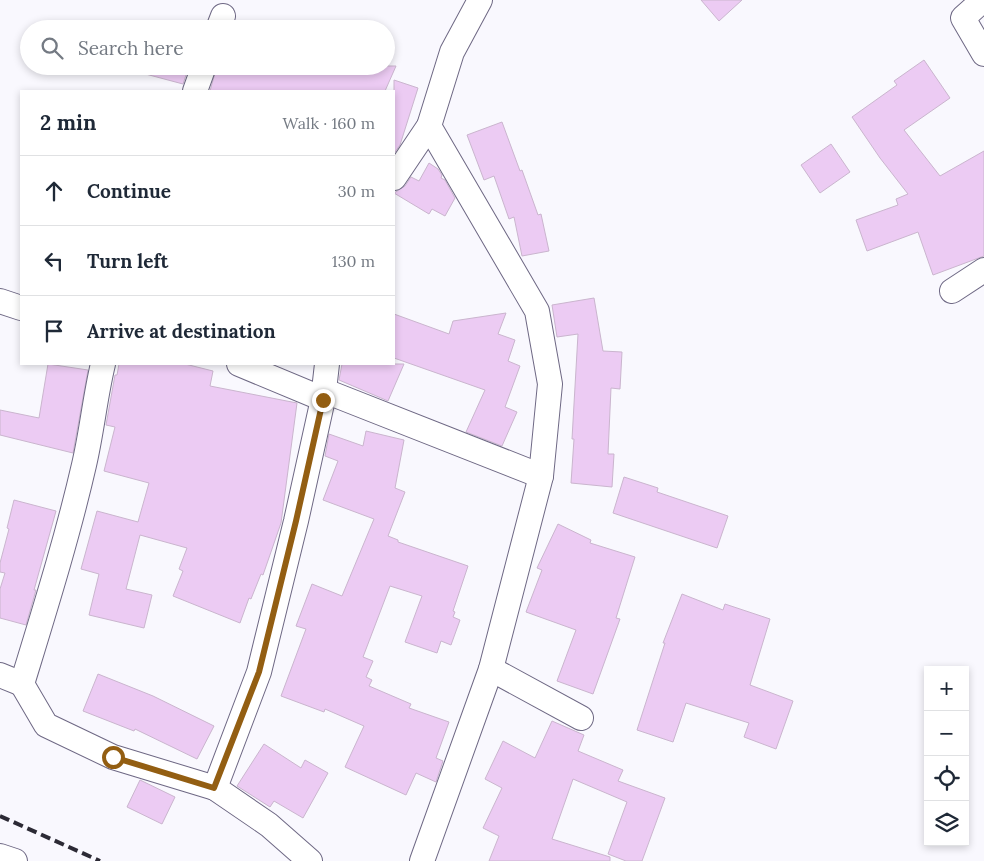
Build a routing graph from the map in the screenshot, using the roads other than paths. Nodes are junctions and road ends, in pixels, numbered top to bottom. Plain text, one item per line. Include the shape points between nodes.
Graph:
1 (480, 0) edge
2 (983, 0) edge
3 (984, 54) edge
4 (200, 75) edge
5 (194, 90) edge
6 (429, 126) junction
7 (395, 177) edge
8 (984, 270) edge
9 (952, 291) dead end
10 (0, 301) edge
11 (20, 308) edge
12 (103, 365) edge
13 (242, 365) edge
14 (327, 365) edge
15 (324, 395) junction
16 (541, 476) junction
17 (491, 669) junction
18 (0, 675) edge
19 (22, 684) junction
20 (581, 718) dead end
21 (214, 788) junction
22 (0, 856) edge
23 (15, 861) edge
24 (310, 861) edge
25 (422, 861) edge

1 - 6 street via 452,52
2 - 3 street via 963,18
4 - 5 street
6 - 7 street
6 - 16 street via 537,311 550,384
8 - 9 street
10 - 11 street
12 - 19 street via 85,463
13 - 15 street
14 - 15 street
15 - 16 street
15 - 21 street via 259,672
16 - 17 street
17 - 20 street
17 - 25 street
18 - 19 street
19 - 21 street via 46,725 113,757
21 - 24 street via 269,825
22 - 23 street

